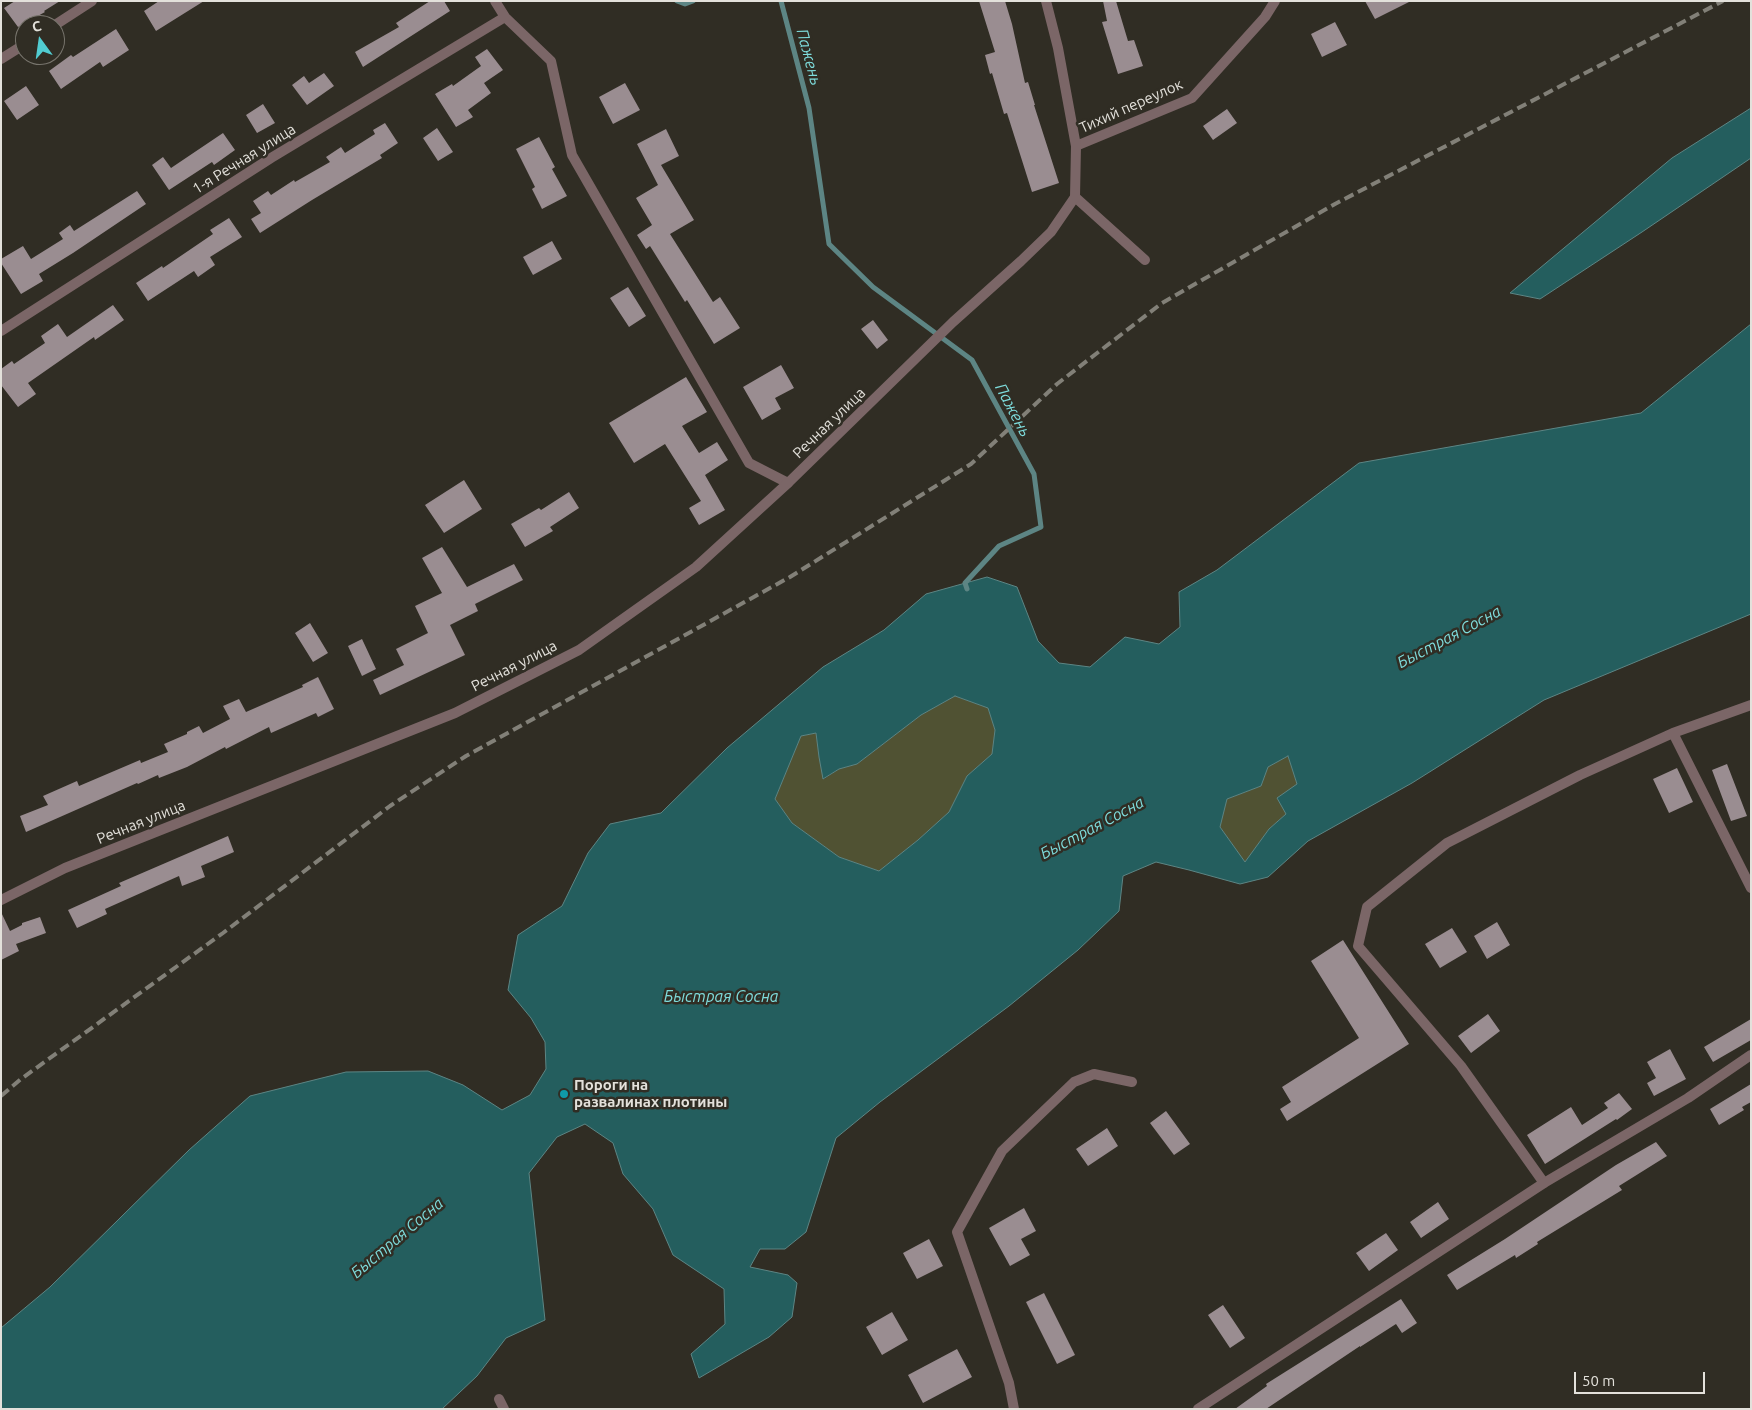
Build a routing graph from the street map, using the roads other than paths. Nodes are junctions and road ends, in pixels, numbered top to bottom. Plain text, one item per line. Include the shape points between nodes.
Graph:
1 (92, 1) edge
2 (495, 1) edge
3 (1046, 1) edge
4 (1275, 1) edge
5 (505, 17) junction
6 (65, 19) edge
7 (15, 50) edge
8 (1, 59) edge
9 (1076, 146) junction
10 (1075, 197) junction
11 (1145, 260) dead end
12 (1, 331) edge
13 (788, 483) junction
14 (1751, 705) edge
15 (1673, 733) junction
16 (1751, 888) edge
17 (1, 900) edge
18 (1751, 1055) edge
19 (1132, 1082) dead end
20 (1544, 1183) junction
21 (1014, 1409) edge
22 (1198, 1409) edge

1 - 6 street
2 - 5 street
3 - 9 street
4 - 9 street, Тихий переулок via 1265,17 1192,98
5 - 12 street, 1-я Речная улица via 271,158
5 - 13 street via 551,61 572,155 749,462
7 - 8 street
9 - 10 street
10 - 11 street
10 - 13 street, Речная улица via 1051,232 953,322
13 - 17 street, Речная улица via 696,567 579,650 455,712 65,868
14 - 15 street
15 - 16 street
15 - 20 street via 1580,775 1447,844 1367,907 1358,946 1461,1066
18 - 20 street via 1688,1098
19 - 21 street via 1094,1074 1074,1082 1002,1150 957,1232 1010,1383
20 - 22 street

